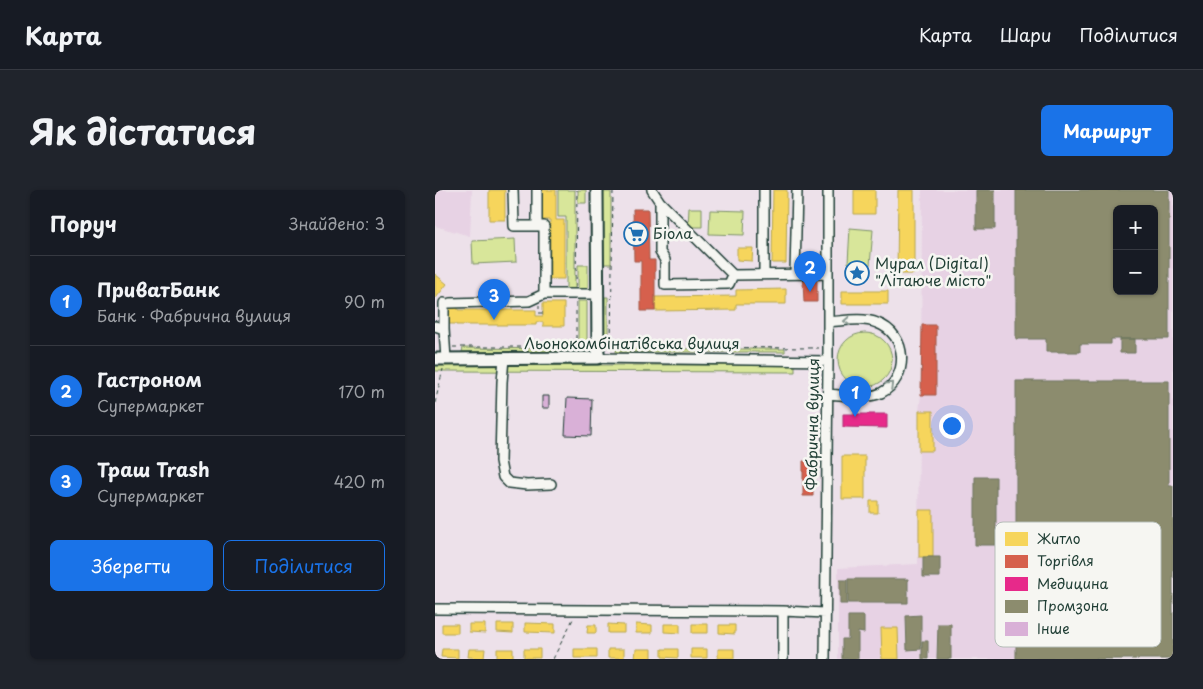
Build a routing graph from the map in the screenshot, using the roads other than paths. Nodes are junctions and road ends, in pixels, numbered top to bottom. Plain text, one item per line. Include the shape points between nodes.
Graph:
1 (513, 190) edge
2 (537, 190) edge
3 (597, 190) edge
4 (652, 190) edge
5 (764, 190) edge
6 (797, 190) edge
7 (828, 190) edge
8 (660, 202) junction
9 (537, 226) junction
10 (764, 274) junction
11 (795, 274) junction
12 (827, 274) junction
13 (733, 275) junction
14 (598, 294) junction
15 (542, 296) junction
16 (828, 322) junction
17 (439, 327) edge
18 (598, 353) junction
19 (442, 355) edge
20 (504, 358) junction
21 (828, 361) junction
22 (828, 394) junction
23 (551, 484) dead end
24 (435, 609) edge
25 (783, 611) junction
26 (825, 613) junction
27 (783, 659) edge
28 (825, 659) edge

1 - 9 street via 514,226
2 - 9 street
3 - 14 main road
4 - 8 street
5 - 10 street
6 - 11 street
7 - 12 street, Фабрична вулиця
8 - 13 street
8 - 13 street via 665,285 729,284
9 - 15 street via 544,226
10 - 11 street
10 - 13 street
11 - 12 street
12 - 16 street, Фабрична вулиця
14 - 15 street
14 - 18 main road
15 - 17 street via 529,301 447,303
16 - 21 street, Фабрична вулиця
22 -> 16 street via 875,395 896,379 902,360 901,347 894,335 879,323 866,320
17 - 19 street
18 - 20 main road, Льонокомбінатівська вулиця
18 - 21 street, Льонокомбінатівська вулиця
19 - 20 main road, Льонокомбінатівська вулиця
20 - 23 street via 500,461 503,477 509,483
21 - 22 street, Фабрична вулиця
22 - 26 street, Фабрична вулиця
24 - 25 street
25 - 26 street
25 - 27 street
26 - 28 street, Фабрична вулиця

